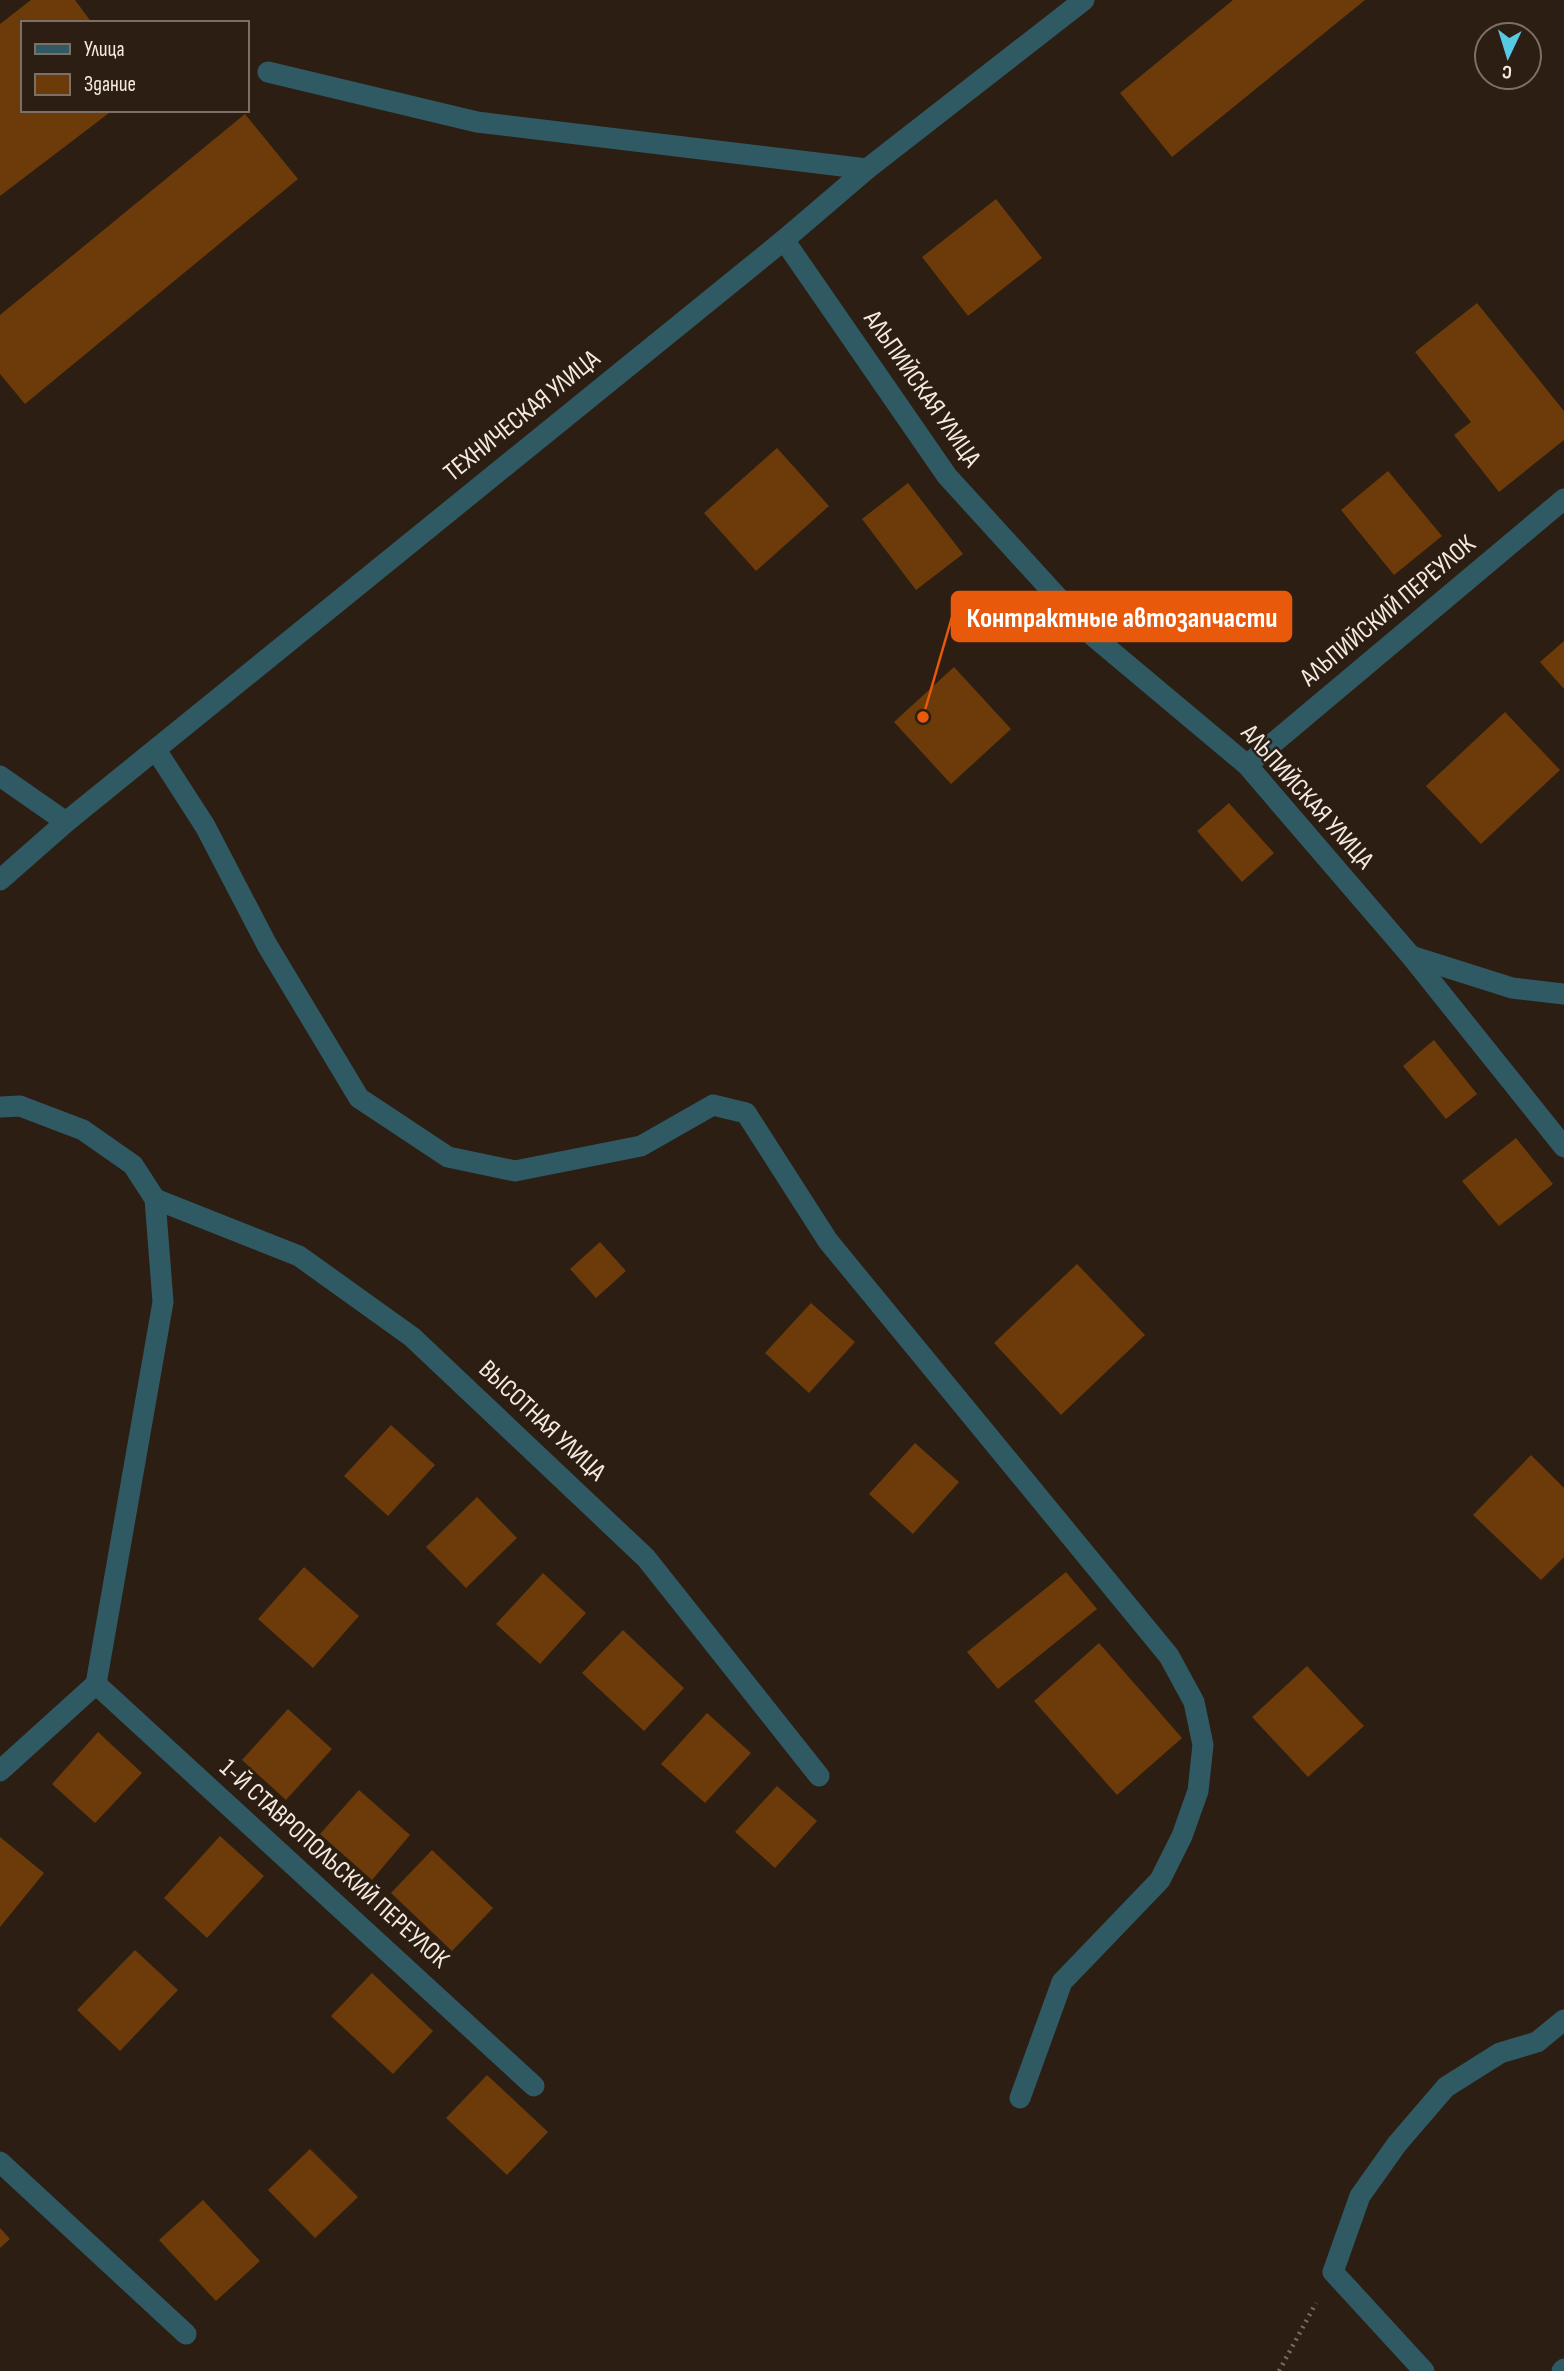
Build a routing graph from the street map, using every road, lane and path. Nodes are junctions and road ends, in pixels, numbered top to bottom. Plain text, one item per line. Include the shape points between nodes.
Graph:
1 (1084, 0) edge
2 (268, 72) dead end
3 (867, 169) junction
4 (784, 240) junction
5 (1564, 499) edge
6 (156, 750) junction
7 (1247, 765) junction
8 (0, 776) edge
9 (66, 822) junction
10 (0, 880) edge
11 (1411, 956) junction
12 (1564, 994) edge
13 (0, 1107) edge
14 (1564, 1147) edge
15 (155, 1199) junction
16 (96, 1684) junction
17 (0, 1772) edge
18 (818, 1776) dead end
19 (1564, 2020) edge
20 (534, 2086) dead end
21 (1020, 2098) dead end
22 (0, 2162) edge
23 (1333, 2272) junction
24 (186, 2334) dead end
25 (1279, 2371) edge
26 (1424, 2371) edge

1 - 3 street, ТЕХНИЧЕСКАЯ УЛИЦА
2 - 3 street via 477,121
3 - 4 street, ТЕХНИЧЕСКАЯ УЛИЦА
4 - 6 street, ТЕХНИЧЕСКАЯ УЛИЦА
4 - 7 street, АЛЬПИЙСКАЯ УЛИЦА via 947,476 1093,636
5 - 7 street, АЛЬПИЙСКИЙ ПЕРЕУЛОК
6 - 9 street, ТЕХНИЧЕСКАЯ УЛИЦА
6 - 21 street via 205,826 267,945 359,1098 448,1157 515,1171 640,1146 713,1105 746,1114 828,1241 1169,1656 1194,1702 1203,1745 1198,1791 1160,1880 1062,1982
7 - 11 street, АЛЬПИЙСКАЯ УЛИЦА
8 - 9 street
9 - 10 street, ТЕХНИЧЕСКАЯ УЛИЦА
11 - 12 street via 1512,988
11 - 14 street, АЛЬПИЙСКАЯ УЛИЦА
13 - 15 street via 20,1106 83,1130 133,1165
15 - 16 street via 163,1302
15 - 18 street, ВЫСОТНАЯ УЛИЦА via 299,1256 412,1336 646,1558
16 - 17 street
16 - 20 street, 1-Й СТАВРОПОЛЬСКИЙ ПЕРЕУЛОК
19 - 23 street via 1537,2042 1500,2053 1446,2087 1396,2144 1360,2196
22 - 24 street
23 - 25 path
23 - 26 street

